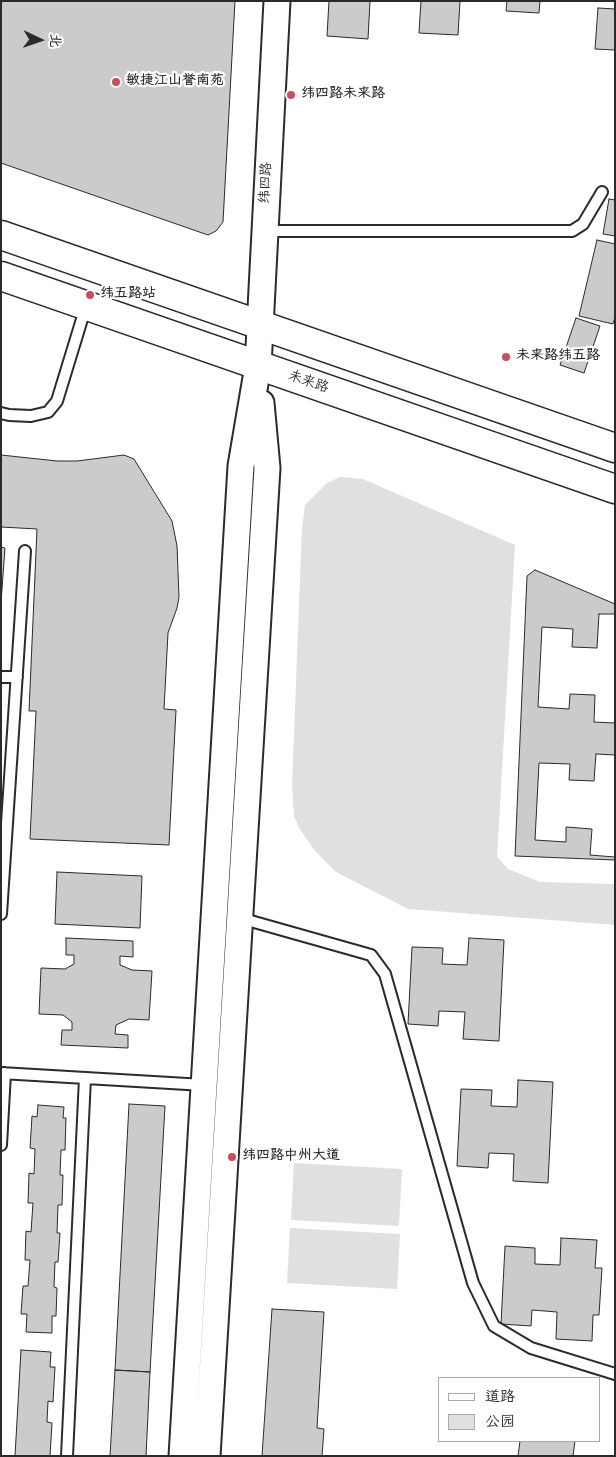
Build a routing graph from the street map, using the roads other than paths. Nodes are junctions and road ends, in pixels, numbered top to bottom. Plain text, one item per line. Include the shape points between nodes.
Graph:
1 (277, 1) edge
2 (602, 192) dead end
3 (265, 231) junction
4 (1, 235) edge
5 (1, 276) edge
6 (86, 306) junction
7 (260, 325) junction
8 (258, 366) junction
9 (1, 412) edge
10 (615, 448) edge
11 (615, 489) edge
12 (25, 551) dead end
13 (1, 676) edge
14 (17, 677) junction
15 (1, 914) edge
16 (239, 918) junction
17 (3, 1073) edge
18 (85, 1078) junction
19 (204, 1085) junction
20 (1, 1145) edge
21 (615, 1374) edge
22 (67, 1456) edge
23 (182, 1456) edge
24 (207, 1456) edge

1 - 3 street, 纬四路
2 - 3 lane via 583,224 572,231
3 - 7 street, 纬四路
4 - 7 main road
5 - 6 main road, 未来路
6 - 8 main road, 未来路
6 - 9 lane via 57,401 48,412 31,416
7 - 8 street, 纬四路
7 - 10 main road
8 - 11 main road, 未来路
8 - 16 street via 266,468
8 - 19 street via 242,466
12 - 14 lane
13 - 14 lane
14 - 15 lane
16 - 21 lane via 371,956 385,974 473,1283 494,1326 531,1348
16 - 24 street
17 - 18 lane
17 - 20 lane
18 - 19 lane
18 - 22 lane
19 - 23 street

